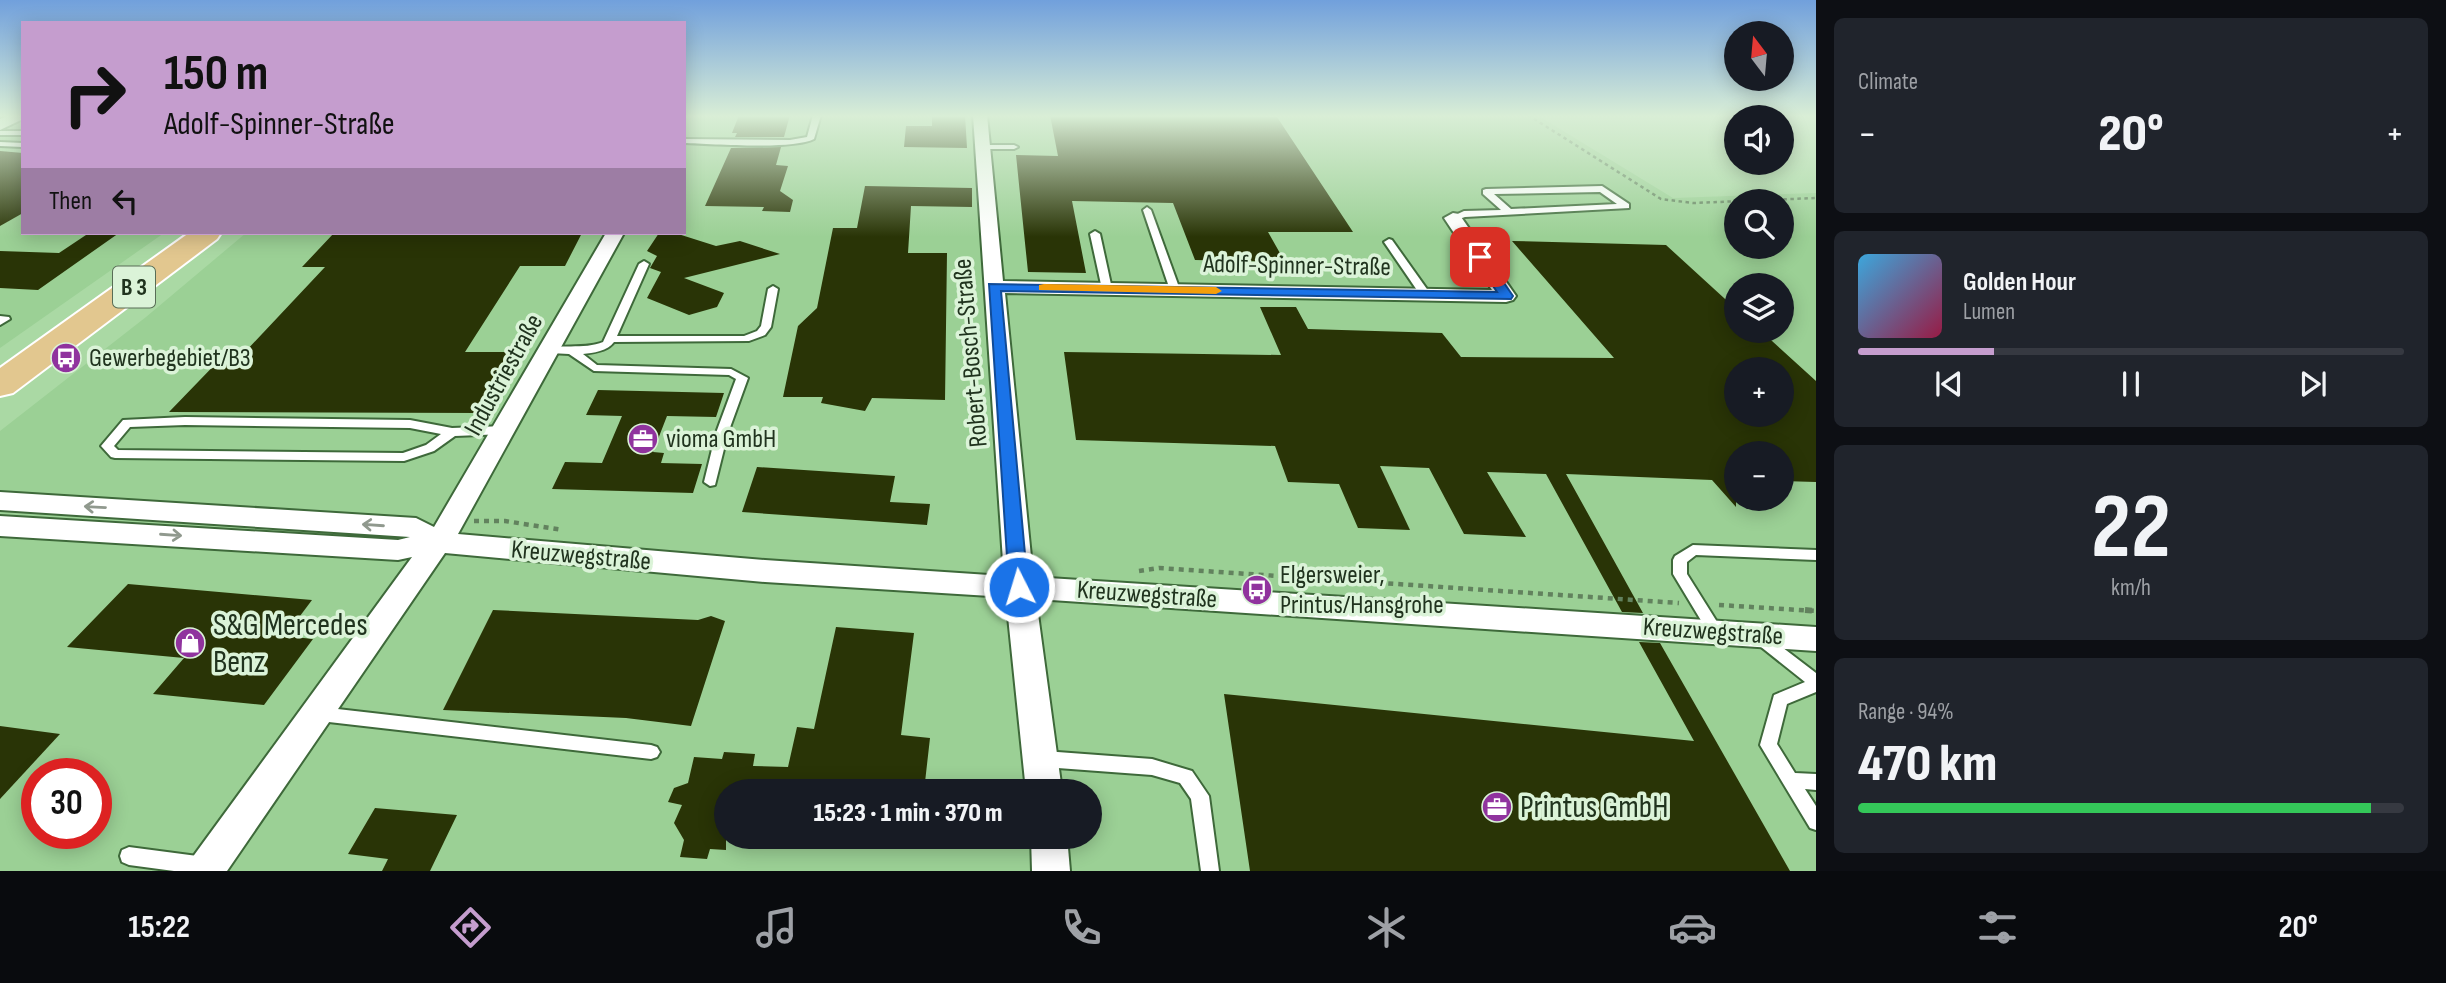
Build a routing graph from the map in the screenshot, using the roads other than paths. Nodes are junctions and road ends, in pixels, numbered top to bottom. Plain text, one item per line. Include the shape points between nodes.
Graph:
1 (983, 156) edge
2 (1147, 210) dead end
3 (1509, 212) junction
4 (1453, 218) joint
5 (1095, 234) dead end
6 (203, 235) edge
7 (614, 235) edge
8 (1388, 242) dead end
9 (644, 264) dead end
10 (994, 287) junction
11 (773, 289) dead end
12 (1107, 289) junction
13 (1175, 290) junction
14 (1425, 294) junction
15 (611, 339) junction
16 (561, 351) junction
17 (0, 384) edge
18 (505, 430) junction
19 (452, 432) junction
20 (710, 482) dead end
21 (0, 501) edge
22 (0, 526) edge
23 (445, 530) junction
24 (1816, 555) edge
25 (1019, 587) junction
26 (1716, 633) junction
27 (1757, 636) junction
28 (1816, 639) edge
29 (1816, 683) edge
30 (316, 714) junction
31 (651, 752) dead end
32 (1040, 759) junction
33 (1042, 779) edge
34 (1790, 780) junction
35 (1816, 782) edge
36 (1816, 821) edge
37 (1050, 849) edge
38 (129, 856) dead end
39 (206, 869) edge
40 (1051, 871) edge
41 (1210, 871) edge

1 - 10 street, Robert-Bosch-Straße
2 - 13 lane
3 - 3 lane via 1548,210 1626,206 1602,189 1486,192
3 - 4 lane
4 - 14 street, Adolf-Spinner-Straße via 1506,296
5 - 12 lane
6 - 17 main road, B 3
7 - 16 street, Industriestraße
8 - 14 lane
9 - 15 lane
10 - 12 street, Adolf-Spinner-Straße
10 - 25 street, Robert-Bosch-Straße
11 - 15 lane via 766,327 753,337
12 - 13 street, Adolf-Spinner-Straße
13 - 14 street, Adolf-Spinner-Straße
15 - 16 lane via 599,349
16 - 18 street, Industriestraße
16 - 20 lane via 594,368 731,372 742,378
18 - 19 lane
18 - 23 street, Industriestraße
19 - 19 lane via 430,448 404,457 115,454 107,446 127,423 410,424
23 -> 21 street, Kreuzwegstraße
22 -> 23 street, Kreuzwegstraße via 398,550
23 - 25 street, Kreuzwegstraße via 765,571
23 - 30 street, Industriestraße
24 - 26 lane via 1693,551 1680,559 1680,574
25 - 26 street, Kreuzwegstraße
25 - 32 street, Robert-Bosch-Straße
26 - 27 street, Kreuzwegstraße
27 - 28 street, Kreuzwegstraße
27 - 29 lane
29 - 34 lane via 1780,700 1768,745
30 - 31 lane
30 - 39 street, Industriestraße
32 - 33 street, Robert-Bosch-Straße
32 - 41 lane via 1152,767 1186,777 1200,796
34 - 35 lane
34 - 36 lane
37 - 40 street
38 - 39 lane

